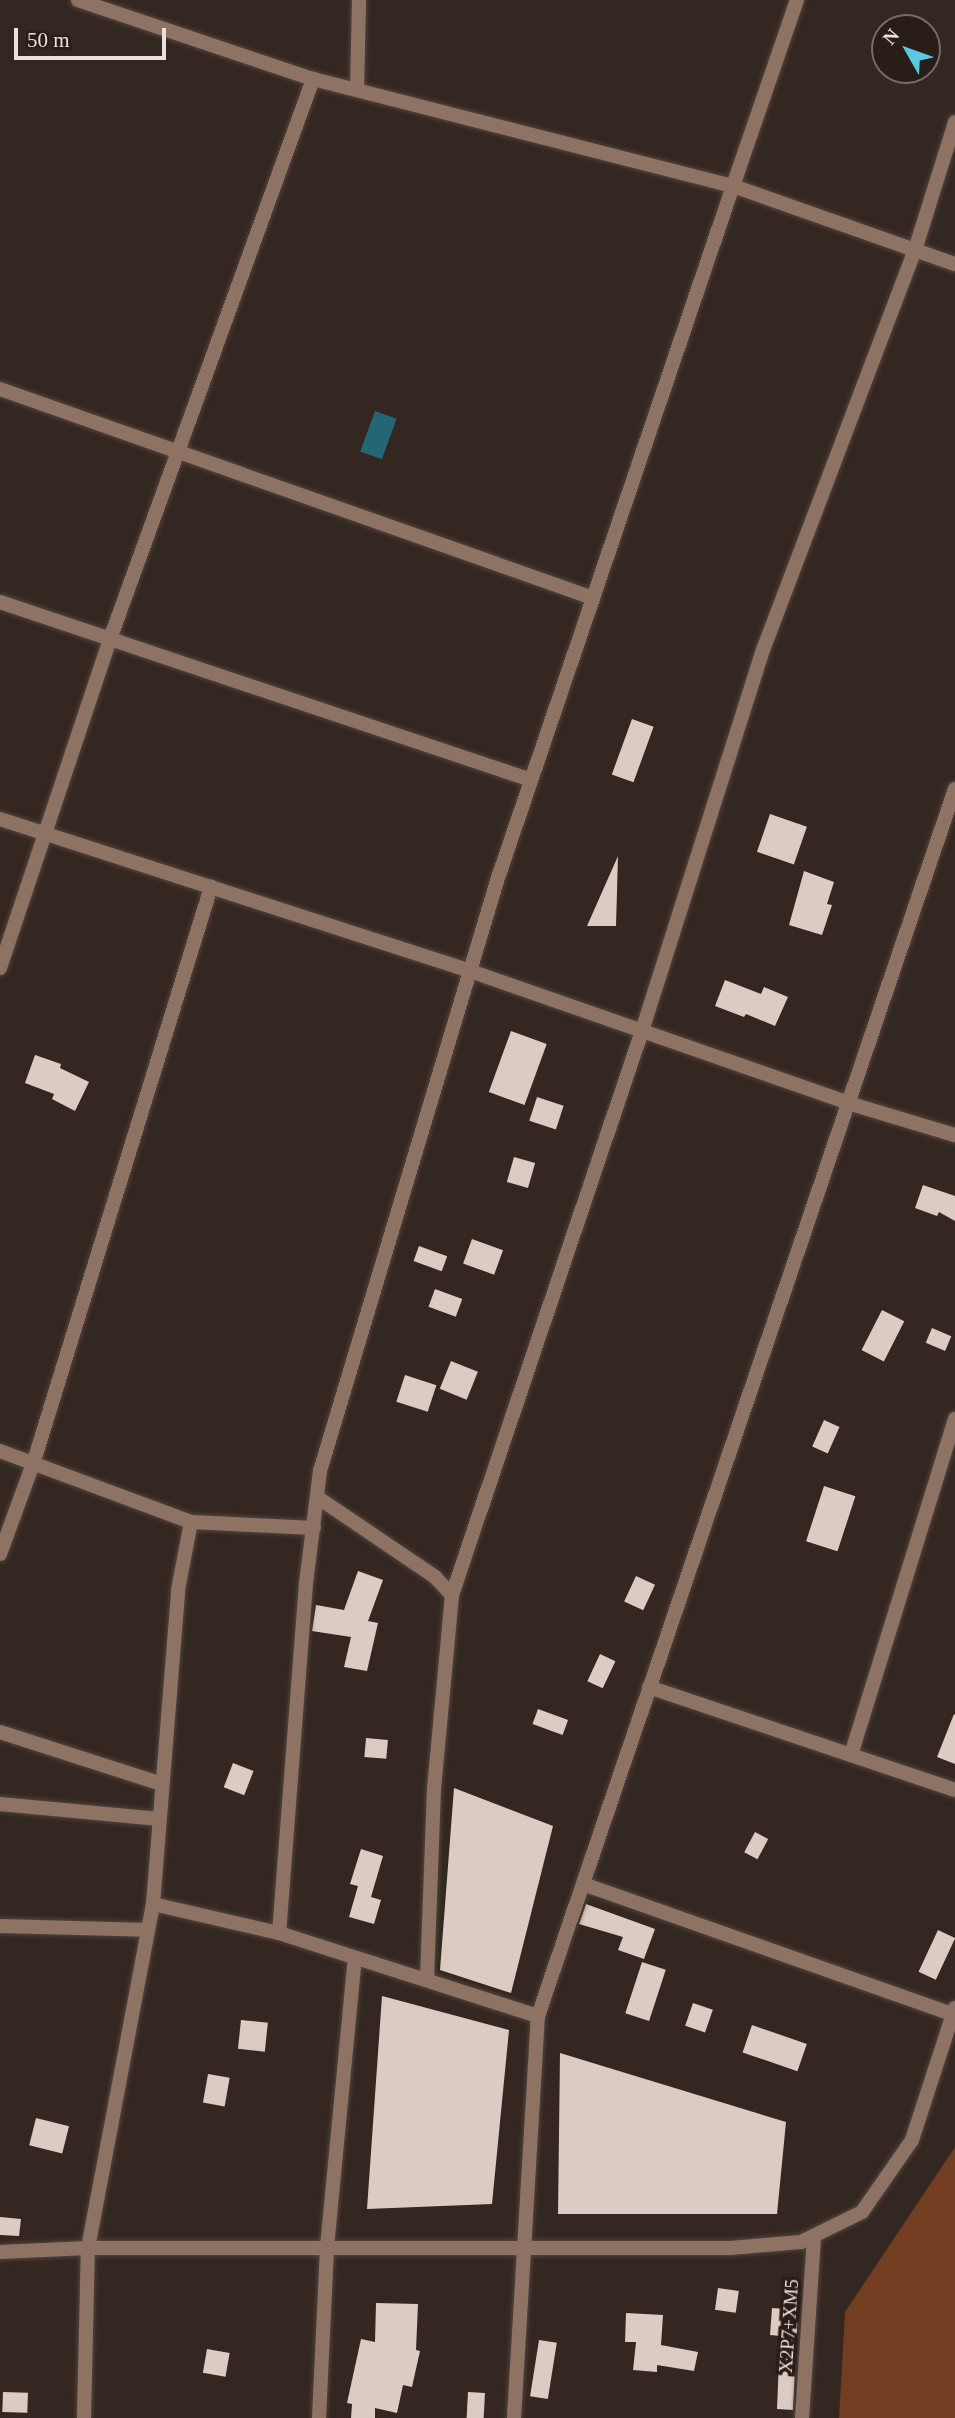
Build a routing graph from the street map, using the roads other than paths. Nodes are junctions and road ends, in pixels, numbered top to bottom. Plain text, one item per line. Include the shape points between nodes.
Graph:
1 (78, 0) edge
2 (359, 0) edge
3 (797, 0) edge
4 (313, 79) junction
5 (357, 90) junction
6 (955, 122) edge
7 (733, 186) junction
8 (915, 250) junction
9 (955, 264) edge
10 (0, 389) edge
11 (178, 454) junction
12 (593, 598) junction
13 (0, 602) edge
14 (110, 639) junction
15 (531, 780) junction
16 (955, 789) edge
17 (0, 819) edge
18 (44, 833) junction
19 (211, 887) junction
20 (0, 968) edge
21 (470, 971) junction
22 (642, 1031) junction
23 (848, 1103) junction
24 (955, 1135) edge
25 (955, 1419) edge
26 (0, 1451) edge
27 (34, 1461) junction
28 (317, 1497) junction
29 (191, 1522) junction
30 (314, 1528) junction
31 (0, 1553) edge
32 (452, 1595) junction
33 (649, 1687) junction
34 (0, 1732) edge
35 (851, 1755) junction
36 (162, 1784) junction
37 (955, 1790) edge
38 (0, 1804) edge
39 (159, 1819) junction
40 (583, 1884) junction
41 (153, 1904) junction
42 (0, 1926) edge
43 (148, 1930) junction
44 (279, 1933) junction
45 (355, 1958) junction
46 (427, 1980) junction
47 (954, 2011) edge
48 (538, 2016) junction
49 (948, 2053) edge
50 (814, 2236) junction
51 (524, 2246) junction
52 (327, 2247) junction
53 (88, 2248) junction
54 (0, 2252) edge
55 (84, 2418) edge
56 (318, 2418) edge
57 (514, 2418) edge
58 (802, 2418) edge

1 - 4 street
2 - 5 street
3 - 7 street
4 - 5 street
4 - 11 street
5 - 7 street
6 - 8 street
7 - 8 street
7 - 12 street
8 - 9 street
8 - 22 street via 763,650
10 - 11 street
11 - 12 street
11 - 14 street
12 - 15 street
13 - 14 street
14 - 15 street
14 - 18 street
15 - 21 street
16 - 23 street
17 - 18 street
18 - 19 street
18 - 20 street
19 - 21 street
19 - 27 street
21 - 22 street
21 - 28 street via 324,1458
22 - 23 street
22 - 32 street
23 - 24 street
23 - 33 street
25 - 35 street
26 - 27 street
27 - 29 street
27 - 31 street
28 - 30 street
28 - 32 street via 435,1577
29 - 30 street
29 - 36 street via 178,1590
30 - 44 street
32 - 46 street via 434,1788
33 - 35 street
33 - 40 street
34 - 36 street
35 - 37 street
36 - 39 street
38 - 39 street
39 - 41 street
40 - 47 street
40 - 48 street
41 - 43 street
41 - 44 street
42 - 43 street
43 - 53 street
44 - 45 street
45 - 46 street
45 - 52 street
46 - 48 street
47 - 49 street
48 - 51 street
49 - 50 street via 912,2140 862,2212
50 - 51 street via 801,2242 730,2248
50 - 58 street, X2P7+XM5
51 - 52 street
51 - 57 street
52 - 53 street
52 - 56 street
53 - 54 street
53 - 55 street

